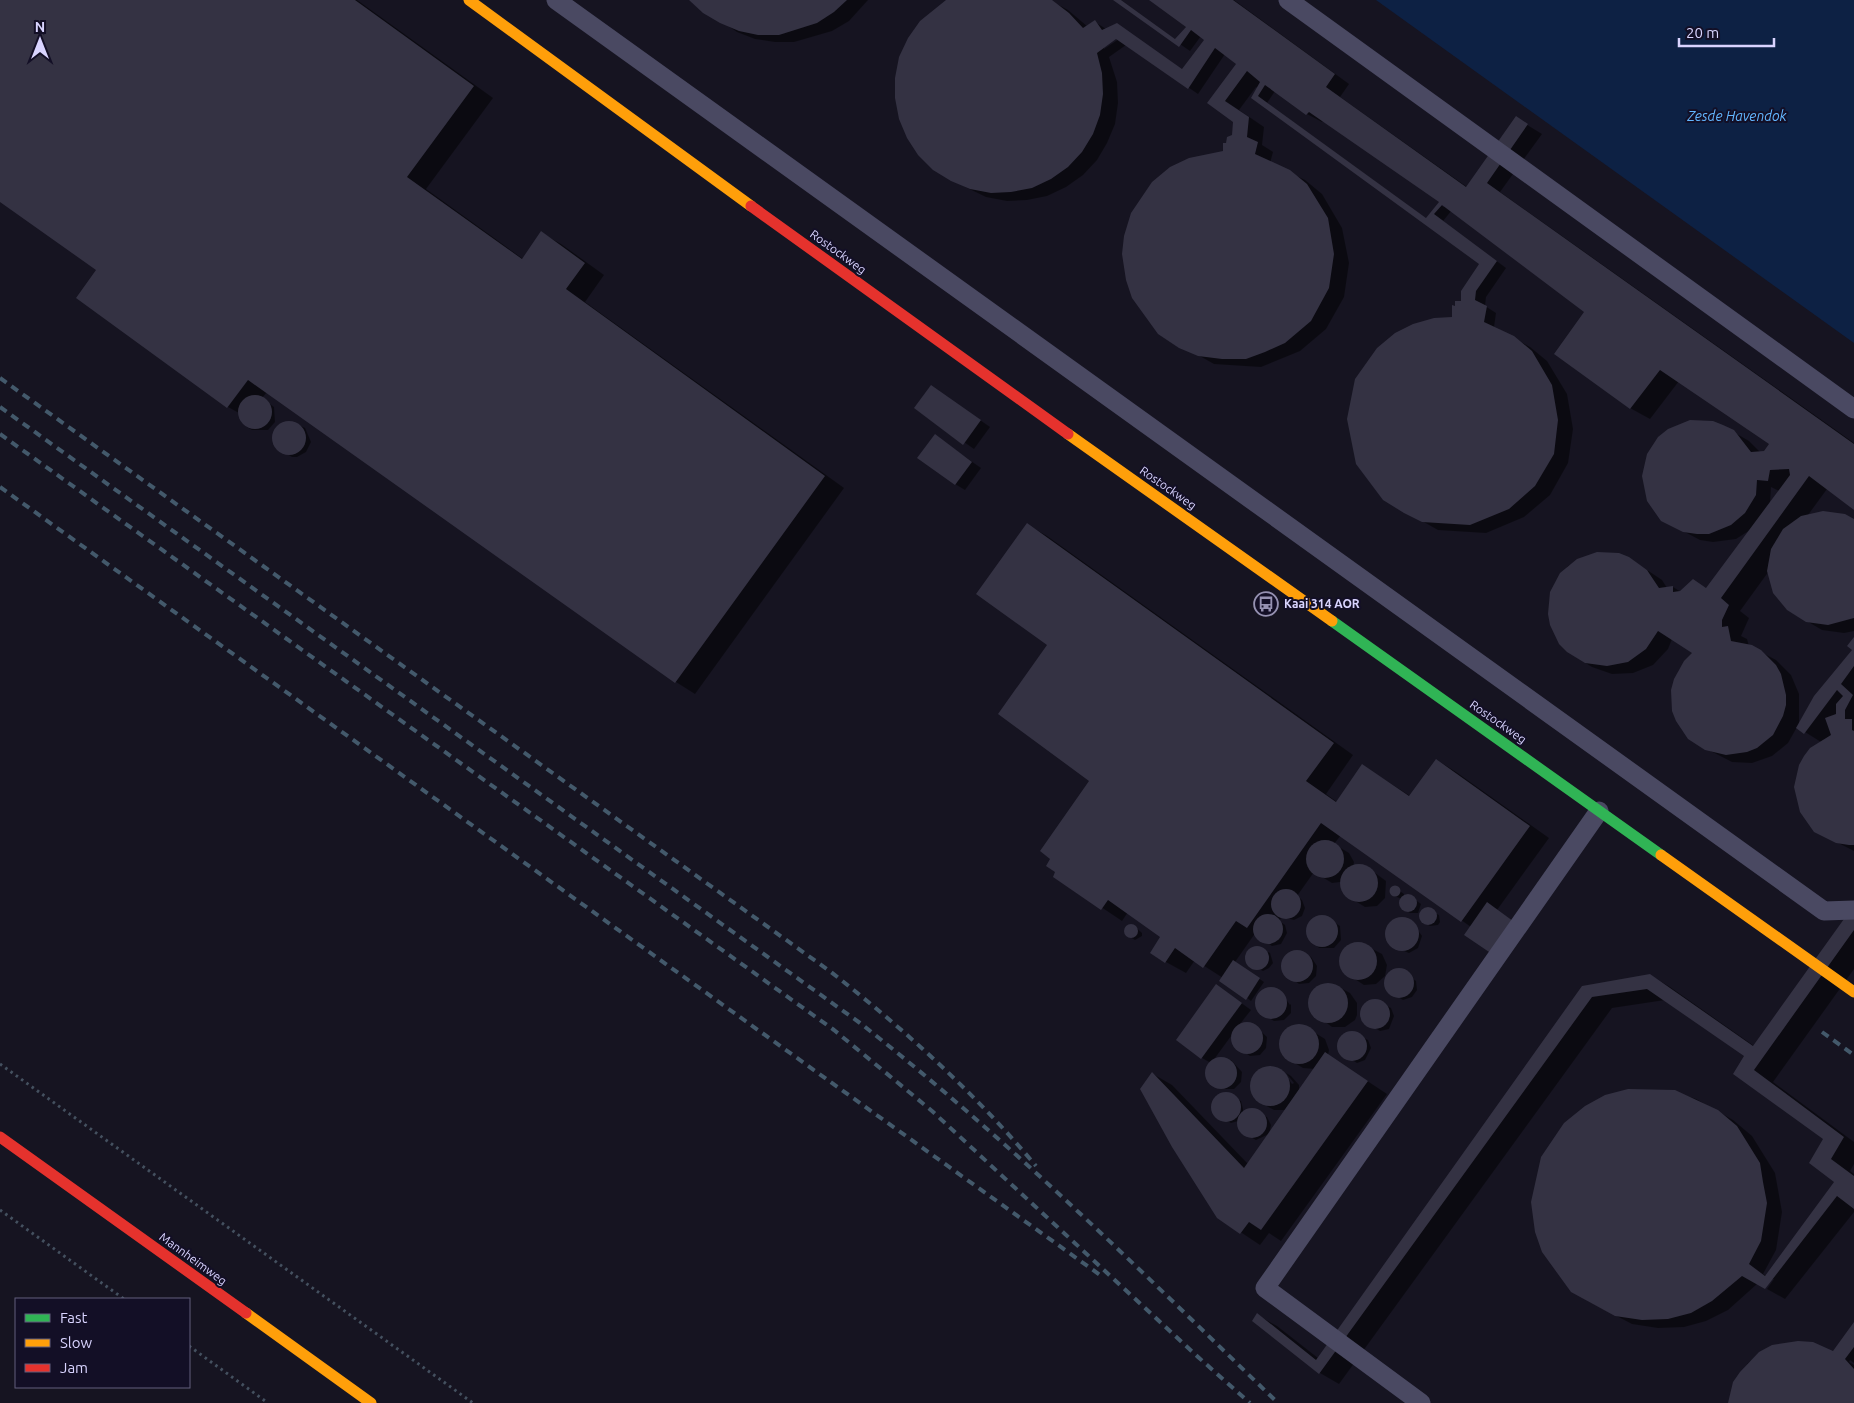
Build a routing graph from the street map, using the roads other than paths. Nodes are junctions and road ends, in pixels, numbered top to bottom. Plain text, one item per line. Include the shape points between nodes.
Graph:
1 (469, 0) edge
2 (556, 0) edge
3 (1288, 0) edge
4 (1854, 409) edge
5 (1599, 811) junction
6 (1854, 910) edge
7 (1854, 992) edge
8 (0, 1137) edge
9 (371, 1403) edge
10 (1421, 1403) edge

1 - 5 street, Rostockweg via 914,324
2 - 6 lane via 1824,911
3 - 4 lane
5 - 7 street, Rostockweg
5 - 10 lane via 1265,1288
8 - 9 street, Mannheimweg

